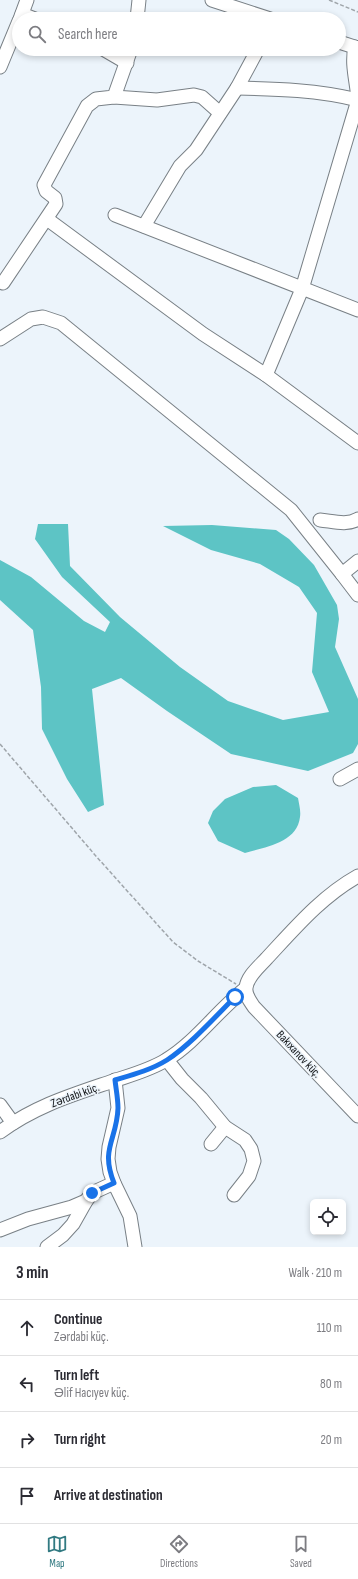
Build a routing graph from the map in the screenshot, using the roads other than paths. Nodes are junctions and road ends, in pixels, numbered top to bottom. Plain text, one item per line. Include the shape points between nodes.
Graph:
1 (28, 0) edge
2 (140, 0) edge
3 (212, 0) edge
4 (23, 12) edge
5 (138, 12) edge
6 (249, 12) edge
7 (12, 38) edge
8 (346, 44) edge
9 (357, 47) edge
10 (116, 56) edge
11 (129, 56) edge
12 (254, 56) edge
13 (127, 62) junction
14 (0, 68) edge
15 (237, 88) junction
16 (114, 97) junction
17 (358, 100) edge
18 (220, 113) junction
19 (115, 214) dead end
20 (47, 219) junction
21 (144, 226) junction
22 (3, 283) dead end
23 (302, 289) junction
24 (358, 310) edge
25 (0, 339) edge
26 (266, 375) junction
27 (358, 443) edge
28 (358, 519) edge
29 (320, 520) dead end
30 (358, 561) edge
31 (342, 574) junction
32 (358, 594) edge
33 (358, 769) edge
34 (340, 779) dead end
35 (358, 876) edge
36 (245, 989) junction
37 (167, 1060) junction
38 (115, 1080) junction
39 (0, 1105) edge
40 (358, 1116) edge
41 (13, 1123) junction
42 (225, 1127) junction
43 (0, 1132) edge
44 (211, 1144) dead end
45 (114, 1183) junction
46 (234, 1195) dead end
47 (86, 1201) junction
48 (0, 1230) edge
49 (47, 1247) edge
50 (135, 1247) edge

1 - 4 street
2 - 5 street
3 - 6 street
7 - 14 street
8 - 9 street
9 - 17 street via 353,69
10 - 13 street
11 - 13 street
12 - 15 street
13 - 16 street
15 - 17 street via 285,89
15 - 18 street
16 - 18 street via 157,100 194,95 202,97
16 - 20 street via 96,99 87,106 44,185 46,191 55,198 56,204
17 - 23 street
18 - 21 street via 196,150 180,166
19 - 21 street
20 - 22 street
20 - 26 street via 203,334
21 - 23 street
23 - 24 street
23 - 26 street
25 - 31 street via 31,319 43,317 61,323 291,510
26 - 27 street
28 - 29 street via 343,523
30 - 31 street
31 - 32 street
33 - 34 street
35 - 36 street, Zərdabi küç. via 333,892 299,924 251,976
36 - 37 street, Zərdabi küç.
36 - 40 street, Bakıxanov küç. via 254,1007
37 - 38 street, Zərdabi küç.
37 - 42 street
38 - 41 street, Zərdabi küç. via 30,1112
38 - 45 street via 118,1108 108,1159
39 - 41 street
41 - 43 street, Zərdabi küç.
42 - 44 street
42 - 46 street via 245,1140 254,1161 250,1176
45 - 47 street via 92,1193
45 - 50 street via 130,1216
47 - 48 street
47 - 49 street via 63,1236

